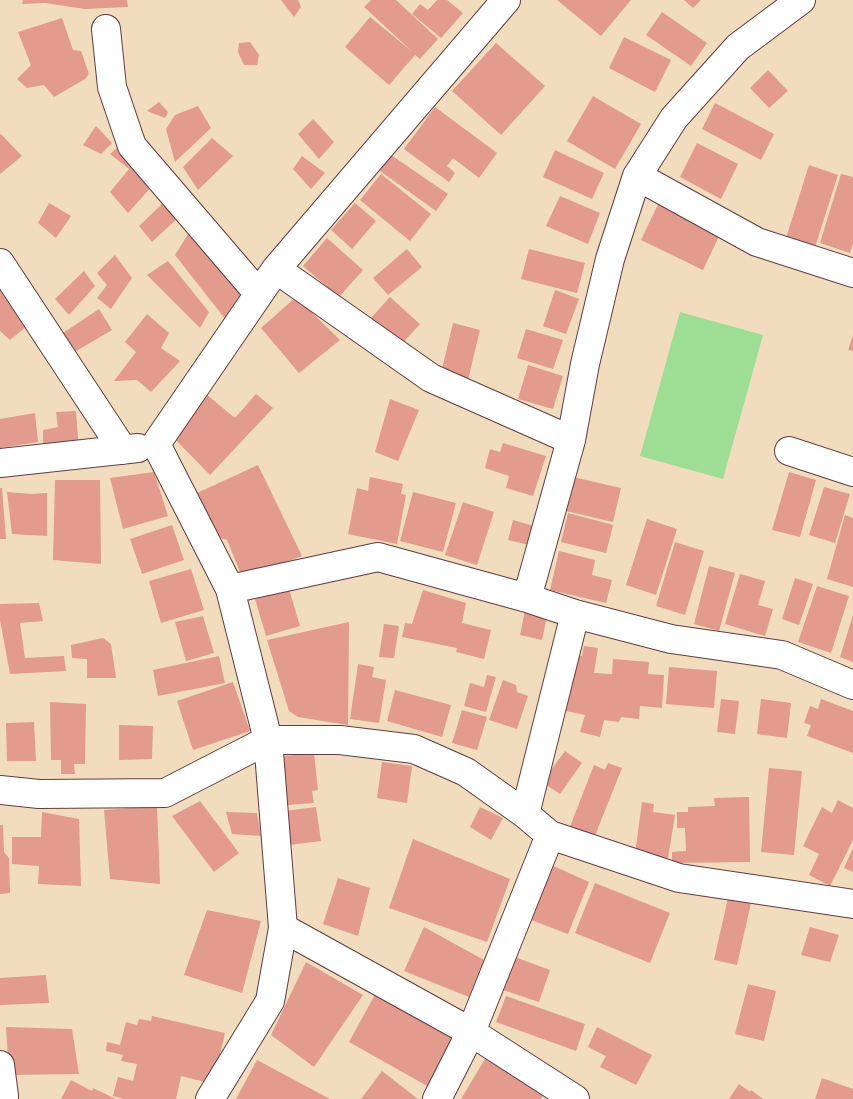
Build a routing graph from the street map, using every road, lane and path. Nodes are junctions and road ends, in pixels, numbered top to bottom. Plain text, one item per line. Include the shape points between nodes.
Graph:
1 (506, 0) edge
2 (801, 0) edge
3 (106, 29) dead end
4 (637, 176) junction
5 (0, 263) edge
6 (276, 270) junction
7 (853, 273) edge
8 (258, 293) junction
9 (572, 440) junction
10 (156, 444) junction
11 (123, 450) junction
12 (788, 451) dead end
13 (0, 463) edge
14 (853, 472) edge
15 (230, 589) junction
16 (527, 598) junction
17 (575, 614) junction
18 (853, 685) edge
19 (268, 740) junction
20 (0, 790) edge
21 (525, 814) junction
22 (550, 835) junction
23 (853, 904) edge
24 (284, 928) junction
25 (471, 1032) junction
26 (0, 1065) edge
27 (4, 1096) dead end
28 (210, 1099) edge
29 (437, 1099) edge
30 (575, 1099) edge

1 - 6 street
2 - 4 street via 738,47 674,118
3 - 8 street via 112,87 132,146
4 - 7 street via 757,242
4 - 9 street via 610,259 585,364
5 - 11 street
6 - 8 street
6 - 9 street via 431,378
8 - 10 street
9 - 16 street
10 - 11 street
10 - 15 street
11 - 13 street
12 - 14 street
15 - 16 street via 378,557
15 - 19 street
16 - 17 street
17 - 18 street via 671,639 782,655
17 - 21 street
19 - 20 street via 165,793 39,794
19 - 21 street via 340,740 414,749 466,772
19 - 24 street
21 - 22 street
22 - 23 street via 679,878
22 - 25 street
24 - 25 street
24 - 28 street via 270,1001
25 - 29 street
25 - 30 street
26 - 27 street

